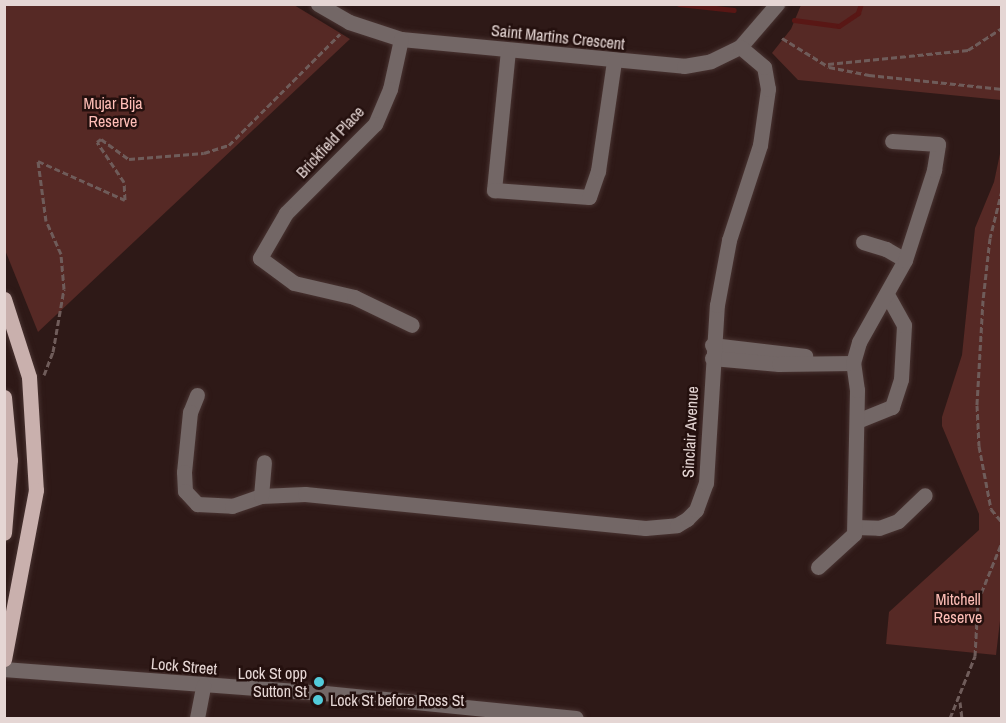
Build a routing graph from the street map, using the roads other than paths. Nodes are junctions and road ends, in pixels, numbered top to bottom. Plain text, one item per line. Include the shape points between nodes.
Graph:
1 (318, 4) edge
2 (777, 4) edge
3 (401, 39) junction
4 (740, 46) junction
5 (508, 50) junction
6 (614, 61) junction
7 (892, 141) dead end
8 (863, 242) dead end
9 (905, 260) junction
10 (887, 294) junction
11 (4, 299) edge
12 (412, 325) dead end
13 (712, 351) junction
14 (853, 363) junction
15 (197, 395) dead end
16 (4, 397) edge
17 (857, 421) junction
18 (264, 462) dead end
19 (925, 495) dead end
20 (261, 496) junction
21 (855, 527) junction
22 (4, 533) edge
23 (818, 567) dead end
24 (4, 659) edge
25 (4, 669) edge
26 (203, 686) junction
27 (414, 703) junction
28 (197, 718) edge
29 (410, 718) edge
30 (576, 718) edge

1 - 3 street, Saint Martins Crescent via 349,21
2 - 4 street, Saint Martins Crescent
3 - 5 street, Saint Martins Crescent
3 - 12 street, Brickfield Place via 390,89 375,124 286,213 260,258 294,283 354,297
4 - 6 street, Saint Martins Crescent via 711,61 684,66
4 - 13 street, Sinclair Avenue via 764,67 768,89 760,145 729,240
5 - 6 street, Saint Martins Crescent
5 - 6 street via 494,190 589,197 598,171
7 - 9 street via 938,144 921,215
8 - 9 street via 892,251
9 - 10 street
10 - 14 street via 859,342
10 - 17 street via 904,325 901,379 892,407
11 - 24 main road via 29,377 36,490
13 - 14 street
13 - 20 street, Sinclair Avenue via 706,483 696,510 677,525 645,528 305,494
14 - 17 street
15 - 20 street, Sinclair Avenue via 190,412 185,491 197,504 232,506
16 - 22 main road via 10,460
17 - 21 street
18 - 20 street
19 - 21 street via 898,521 879,528
21 - 23 street via 849,542
25 - 26 street, Lock Street
26 - 27 street, Lock Street
26 - 28 street
27 - 29 street
27 - 30 street, Lock Street

